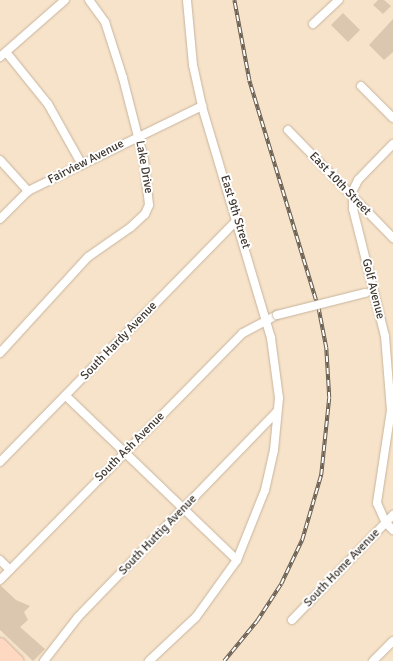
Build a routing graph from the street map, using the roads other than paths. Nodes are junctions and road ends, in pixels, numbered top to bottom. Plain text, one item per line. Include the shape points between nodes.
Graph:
1 (64, 0) edge
2 (89, 0) edge
3 (186, 0) edge
4 (339, 0) edge
5 (313, 24) dead end
6 (3, 54) edge
7 (361, 86) dead end
8 (202, 106) junction
9 (393, 118) edge
10 (288, 130) dead end
11 (138, 136) junction
12 (393, 144) edge
13 (0, 160) edge
14 (81, 163) junction
15 (28, 191) junction
16 (352, 196) junction
17 (0, 219) edge
18 (238, 219) junction
19 (393, 238) edge
20 (374, 290) junction
21 (264, 319) junction
22 (0, 353) edge
23 (392, 389) edge
24 (66, 396) junction
25 (277, 412) junction
26 (125, 452) junction
27 (0, 462) edge
28 (184, 509) junction
29 (393, 515) edge
30 (386, 523) junction
31 (393, 530) edge
32 (0, 560) edge
33 (237, 560) junction
34 (10, 570) junction
35 (1, 578) edge
36 (292, 620) dead end
37 (393, 641) edge
38 (0, 643) edge
39 (0, 656) edge
40 (5, 661) edge
41 (18, 661) edge
42 (44, 661) edge
43 (149, 661) edge
44 (373, 661) edge

1 - 6 street
2 - 11 street, Lake Drive via 105,22
3 - 8 street via 193,65
4 - 5 street
6 - 14 street via 48,104
7 - 9 street
8 - 11 street, Fairview Avenue
8 - 18 street, East 9th Street
10 - 16 street, East 10th Street
11 - 14 street, Fairview Avenue
11 - 22 street, Lake Drive via 150,196 145,214 88,257
12 - 16 street via 358,180
13 - 15 street
14 - 15 street, Fairview Avenue
15 - 17 street, Fairview Avenue
16 - 19 street, East 10th Street
16 - 20 street, Golf Avenue
18 - 21 street, East 9th Street
18 - 24 street, South Hardy Avenue
20 - 21 street, South Ash Avenue, bridge
20 - 23 street, Golf Avenue via 385,336
21 - 25 street, East 9th Street via 277,366
21 - 26 street, South Ash Avenue via 243,333
23 - 30 street, Golf Avenue via 389,430 377,498
24 - 26 street
24 - 27 street, South Hardy Avenue
25 - 28 street, South Huttig Avenue
25 - 33 street, East 9th Street via 265,490
26 - 28 street
26 - 34 street, South Ash Avenue
28 - 33 street
28 - 42 street, South Huttig Avenue via 78,616
29 - 30 street, South Home Avenue
30 - 31 street
30 - 36 street, South Home Avenue
32 - 34 street
33 - 43 street, East 9th Street via 196,617
34 - 35 street, South Ash Avenue
37 - 44 street
38 - 41 main road
39 - 40 main road

